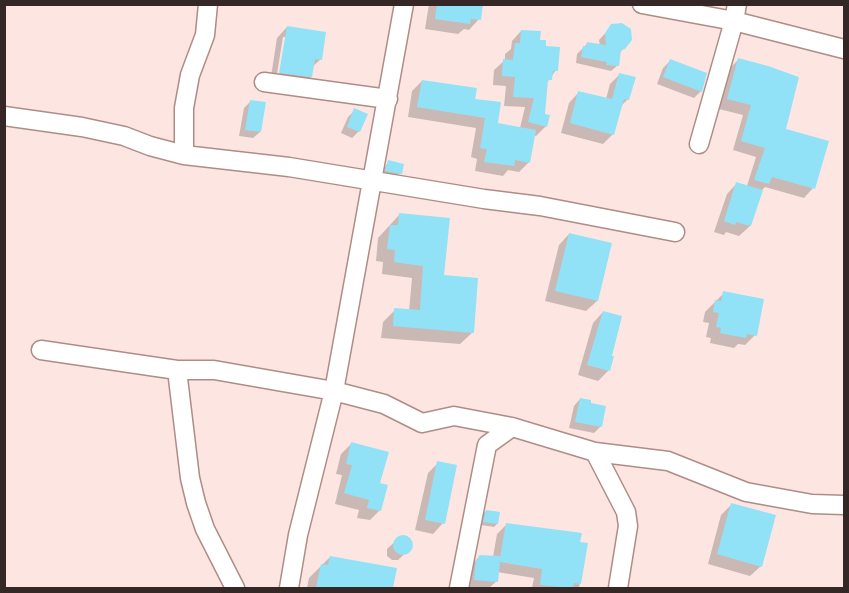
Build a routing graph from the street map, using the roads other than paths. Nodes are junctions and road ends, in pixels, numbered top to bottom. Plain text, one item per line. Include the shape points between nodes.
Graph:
1 (208, 4) edge
2 (404, 4) edge
3 (642, 4) edge
4 (735, 13) edge
5 (844, 49) edge
6 (264, 82) dead end
7 (388, 99) junction
8 (4, 116) edge
9 (699, 144) dead end
10 (184, 155) junction
11 (372, 180) junction
12 (675, 232) dead end
13 (41, 350) dead end
14 (177, 370) junction
15 (334, 391) junction
16 (512, 427) junction
17 (595, 452) junction
18 (844, 505) edge
19 (235, 588) edge
20 (289, 588) edge
21 (459, 588) edge
22 (618, 588) edge

1 - 10 street via 205,35 190,75 184,108
2 - 7 street
3 - 4 street
4 - 5 street
4 - 9 street
6 - 7 street
7 - 11 street
8 - 10 street via 124,136
10 - 11 street
11 - 12 street
11 - 15 street
13 - 14 street
14 - 15 street via 214,370
14 - 19 street via 196,503
15 - 16 street via 384,404 422,423 454,416
15 - 20 street via 298,535
16 - 17 street
16 - 21 street via 487,445
17 - 18 street via 668,461 746,492 812,504
17 - 22 street via 627,512

